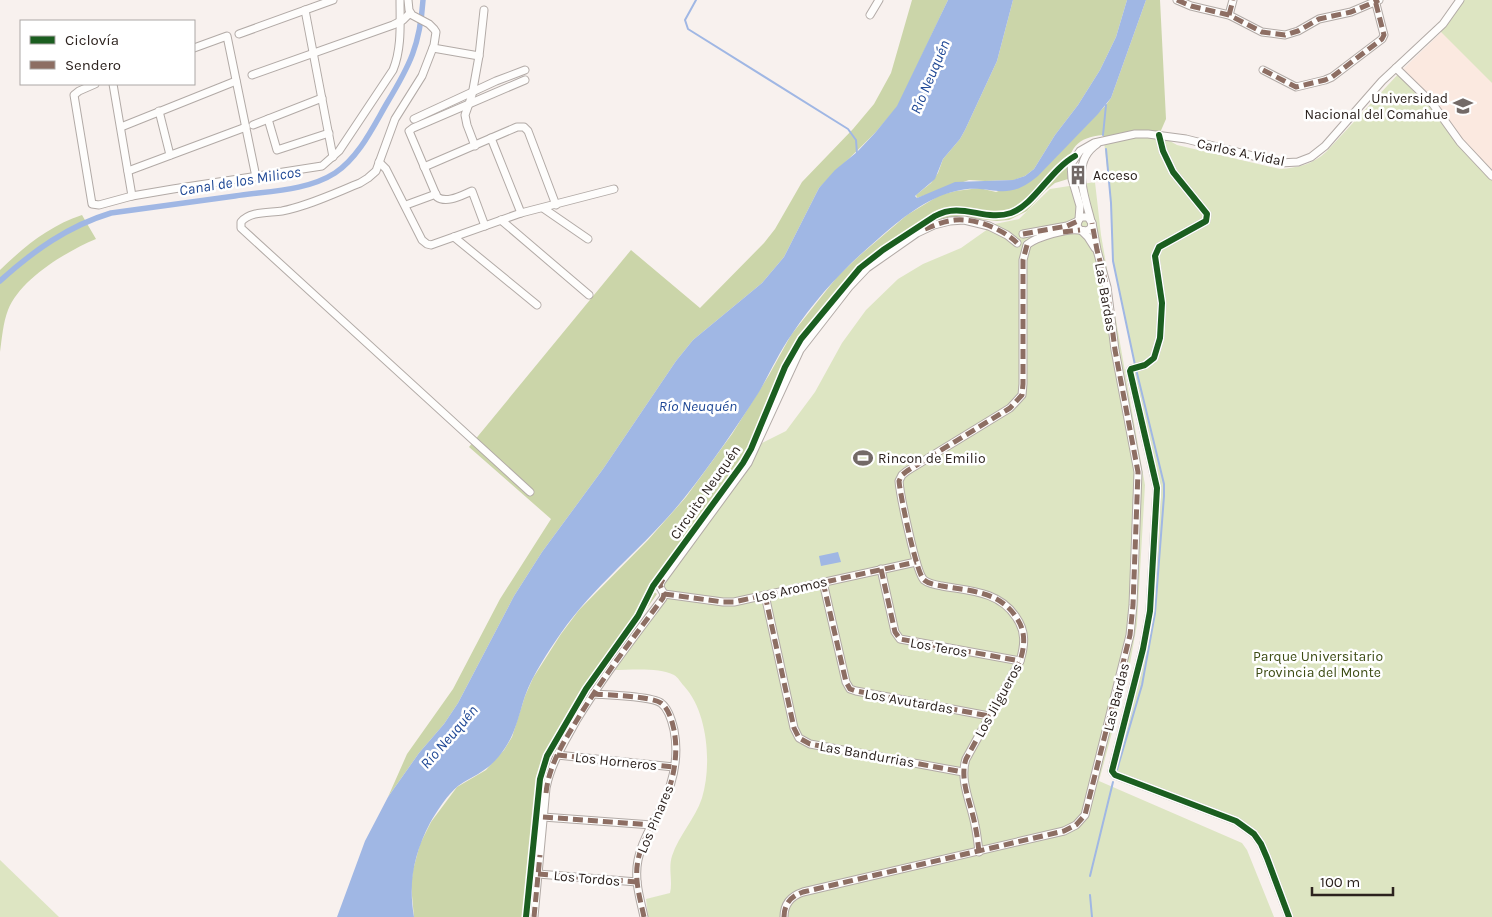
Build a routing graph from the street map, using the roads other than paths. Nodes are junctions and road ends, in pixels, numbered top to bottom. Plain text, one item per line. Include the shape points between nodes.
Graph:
1 (333, 0) edge
2 (400, 0) edge
3 (408, 0) edge
4 (879, 0) edge
5 (1177, 0) edge
6 (1233, 0) edge
7 (1375, 0) edge
8 (1379, 0) edge
9 (1460, 0) edge
10 (305, 10) junction
11 (484, 10) dead end
12 (413, 15) junction
13 (870, 15) dead end
14 (1229, 15) junction
15 (400, 21) junction
16 (239, 34) dead end
17 (195, 48) edge
18 (433, 48) junction
19 (314, 53) junction
20 (479, 56) junction
21 (1396, 68) junction
22 (526, 70) dead end
23 (1263, 70) dead end
24 (252, 75) dead end
25 (525, 80) dead end
26 (236, 81) junction
27 (93, 85) edge
28 (113, 85) edge
29 (473, 92) junction
30 (322, 98) junction
31 (468, 106) junction
32 (159, 111) junction
33 (268, 119) junction
34 (414, 119) dead end
35 (249, 126) junction
36 (121, 127) junction
37 (329, 133) junction
38 (1159, 135) junction
39 (491, 138) junction
40 (1104, 141) junction
41 (475, 146) junction
42 (170, 155) junction
43 (333, 157) junction
44 (379, 162) junction
45 (424, 167) junction
46 (128, 170) junction
47 (256, 176) junction
48 (1492, 176) edge
49 (614, 189) dead end
50 (436, 194) junction
51 (132, 196) junction
52 (406, 205) junction
53 (556, 205) junction
54 (543, 208) junction
55 (521, 213) junction
56 (501, 220) junction
57 (1079, 220) junction
58 (1092, 222) junction
59 (485, 226) junction
60 (1081, 230) junction
61 (1000, 231) junction
62 (1021, 235) junction
63 (454, 237) junction
64 (588, 239) dead end
65 (1017, 244) junction
66 (1027, 245) junction
67 (1096, 250) junction
68 (1023, 260) junction
69 (589, 295) dead end
70 (537, 305) dead end
71 (530, 492) dead end
72 (916, 562) junction
73 (881, 569) junction
74 (823, 582) junction
75 (664, 594) junction
76 (764, 595) junction
77 (1020, 661) junction
78 (593, 694) junction
79 (989, 716) junction
80 (557, 755) junction
81 (674, 767) junction
82 (963, 772) junction
83 (543, 817) junction
84 (652, 825) junction
85 (978, 852) junction
86 (538, 874) junction
87 (636, 882) junction
88 (534, 917) edge
89 (644, 917) edge
90 (784, 917) edge
91 (1289, 917) edge

1 - 10 street
2 - 15 street
3 - 12 street
4 - 13 street
5 - 14 street
6 - 14 street
7 - 8 street
7 - 14 street via 1285,35 1262,32
7 - 23 street via 1384,35 1382,39 1332,77 1296,87
9 - 21 street, Carlos A. Vidal via 1443,24
10 - 16 street
10 - 19 street
11 - 20 street
12 - 15 street
12 - 18 street via 436,32
15 - 19 street
15 - 43 street via 399,49 393,70
17 - 26 street via 227,36
18 - 20 street
18 - 44 street via 422,76 395,120
19 - 24 street
19 - 30 street
20 - 29 street
21 - 38 street, Carlos A. Vidal via 1322,148 1301,161 1277,162
21 - 48 street via 1432,104 1460,142
22 - 29 street
25 - 31 street
26 - 32 street
26 - 35 street
27 - 51 street via 74,95 92,204 99,206
28 - 36 street
29 - 31 street
29 - 34 street
30 - 33 street
30 - 37 street
31 - 41 street via 466,125
31 - 45 street via 409,131
32 - 36 street
32 - 42 street
33 - 35 street
33 - 37 street via 277,150
35 - 42 street
35 - 47 street
36 - 46 street
37 - 43 street
38 - 40 street, Carlos A. Vidal via 1138,134
38 - 91 street via 1173,172 1207,214 1206,221 1159,247 1155,256 1162,303 1160,338 1154,358 1130,374 1156,488 1150,612 1112,771 1115,775 1236,821 1254,834 1267,858
39 - 41 street
39 - 53 street via 517,127 528,131
39 - 55 street
40 - 57 street, Carlos A. Vidal via 1084,148 1071,164 1080,206
40 - 58 street, Las Bardas via 1088,151 1083,159 1083,188
41 - 45 street
42 - 46 street
43 - 47 street via 322,166
44 - 52 street
44 - 71 street via 372,175 360,183 284,210 250,215 240,225
45 - 50 street
46 - 51 street
47 - 51 street
49 - 53 street
50 - 52 street
50 - 59 street via 441,200 446,200 472,191
52 - 63 street via 422,240 427,244
53 - 54 street
54 - 55 street
54 - 64 street
55 - 56 street
56 - 59 street
56 - 69 street
57 - 58 street via 1086,217
57 - 60 street, Las Bardas via 1077,226
57 - 62 street via 1067,226
58 - 60 street via 1089,230
58 - 67 street, Las Bardas
59 - 63 street
60 - 66 street via 1038,238
60 - 67 street, Las Bardas
61 - 62 street
61 - 65 street
61 - 75 street via 964,220 942,223 917,233 861,274 800,350 751,458 661,582
62 - 65 street
62 - 66 street via 1028,238
63 - 70 street
65 - 66 street
65 - 68 street, Los Jilgueros
66 - 68 street, Los Jilgueros
67 - 85 street, Las Bardas via 1107,287 1115,350 1138,472 1133,605 1128,648 1086,815 1076,826 1064,832
68 - 72 street, Los Jilgueros via 1022,395 1010,408 902,475 899,484
72 - 73 street, Los Aromos
72 - 77 street, Los Jilgueros via 920,575 928,583 986,594 1006,605 1023,630 1024,646
73 - 74 street, Los Aromos
73 - 77 street, Los Teros via 895,632 900,639
74 - 76 street, Los Aromos
74 - 79 street, Los Avutardas via 850,688
75 - 76 street, Los Aromos via 729,602
75 - 78 street
76 - 82 street, Las Bandurrias via 799,738 810,744
77 - 79 street, Los Jilgueros
78 - 80 street
78 - 81 street, Los Pinares via 663,704 673,727
79 - 82 street, Los Jilgueros via 966,759
80 - 81 street, Los Horneros
80 - 83 street via 548,781
81 - 84 street, Los Pinares via 666,797
82 - 85 street
83 - 84 street
83 - 86 street
84 - 87 street, Los Pinares via 640,854
85 - 90 street, Las Bardas via 794,895 787,903
86 - 87 street, Los Tordos
86 - 88 street
87 - 89 street, Los Pinares

